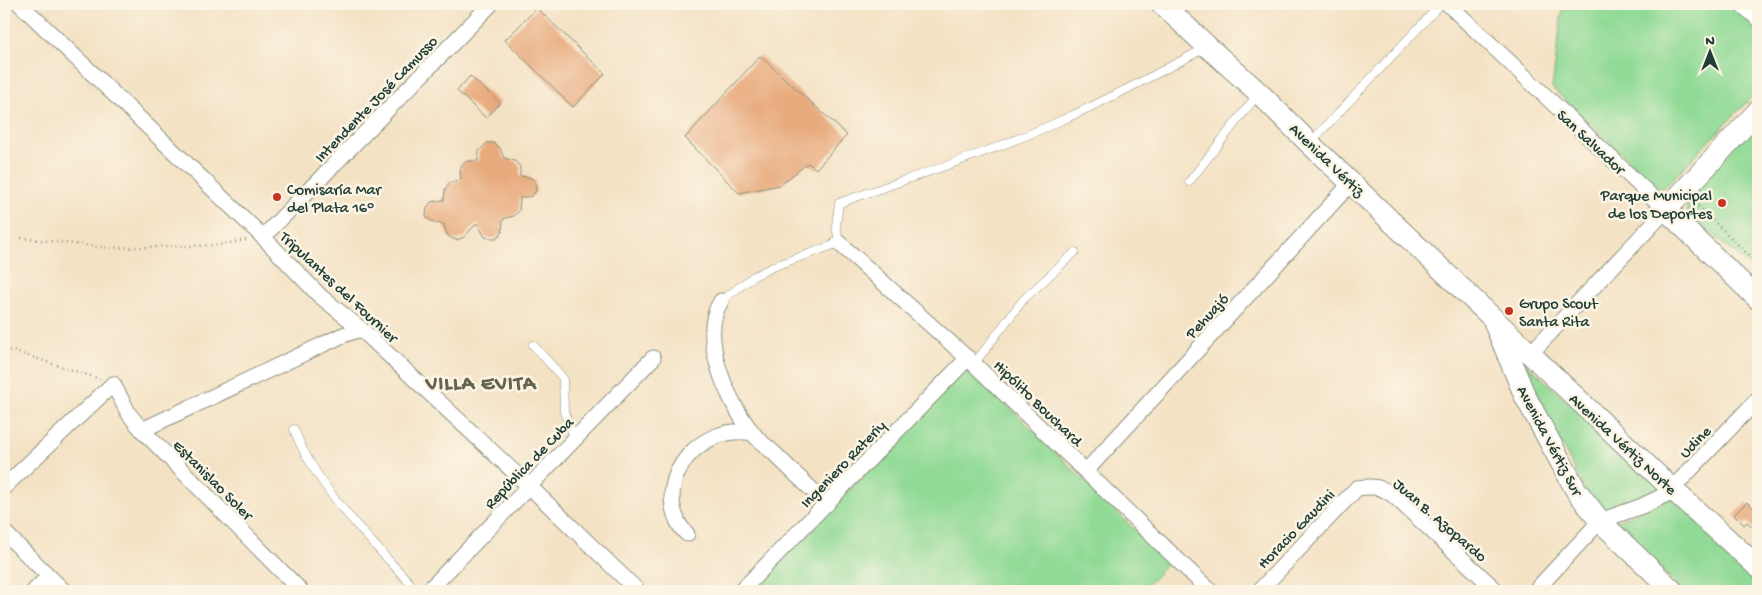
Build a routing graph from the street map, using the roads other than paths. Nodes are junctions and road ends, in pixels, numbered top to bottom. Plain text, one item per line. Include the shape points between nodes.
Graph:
1 (20, 4) edge
2 (491, 4) edge
3 (1162, 4) edge
4 (1441, 4) edge
5 (1448, 4) edge
6 (1741, 4) edge
7 (1758, 20) edge
8 (1207, 47) junction
9 (1259, 93) junction
10 (1758, 111) edge
11 (1309, 143) junction
12 (1189, 182) dead end
13 (1352, 182) junction
14 (1666, 210) junction
15 (263, 237) junction
16 (839, 243) junction
17 (1075, 252) dead end
18 (1758, 298) edge
19 (720, 300) joint
20 (1492, 317) junction
21 (361, 329) junction
22 (533, 345) dead end
23 (1530, 354) junction
24 (653, 358) dead end
25 (971, 361) junction
26 (1758, 399) edge
27 (142, 430) junction
28 (294, 430) dead end
29 (752, 433) junction
30 (575, 439) junction
31 (1086, 471) junction
32 (529, 486) junction
33 (4, 487) edge
34 (1357, 488) joint
35 (1672, 489) junction
36 (827, 504) junction
37 (1600, 521) junction
38 (4, 532) edge
39 (687, 534) dead end
40 (1758, 567) edge
41 (48, 576) junction
42 (34, 591) edge
43 (64, 591) edge
44 (301, 591) edge
45 (417, 591) edge
46 (428, 591) edge
47 (638, 591) edge
48 (741, 591) edge
49 (1210, 591) edge
50 (1258, 591) edge
51 (1497, 591) edge
52 (1535, 591) edge
53 (1673, 591) edge

1 - 15 street, Tripulantes del Fournier
2 - 15 street, Intendente José Camusso
3 - 8 street, Avenida Vértiz
4 - 11 lane
5 - 14 street, San Salvador
6 - 7 street
8 - 9 street, Avenida Vértiz
8 - 16 lane via 1058,122 839,203 836,226
9 - 11 street, Avenida Vértiz
9 - 12 lane
10 - 14 street
11 - 13 street, Avenida Vértiz
13 - 20 street, Avenida Vértiz
13 - 31 street, Pehuajó
14 - 18 street, San Salvador
14 - 23 street
15 - 21 street, Tripulantes del Fournier via 320,296
16 - 19 lane via 774,266
16 - 25 street, Hipólito Bouchard
17 - 25 lane via 1023,300
19 - 29 street via 713,326 717,367
20 - 23 street, Avenida Vértiz Norte
20 - 37 street, Avenida Vértiz Sur via 1540,425 1576,490
21 - 27 street
21 - 32 street, Tripulantes del Fournier
22 - 30 lane via 563,378 564,412
23 - 35 street, Avenida Vértiz Norte
24 - 30 street, República de Cuba
25 - 31 street, Hipólito Bouchard
25 - 36 street, Ingeniero Rateriy
26 - 35 street, Udine
27 - 33 street, Estanislao Soler via 128,414 113,384
27 - 44 street, Estanislao Soler
28 - 45 lane via 312,468 338,503
29 - 36 street
29 - 39 street via 726,432 689,454 676,476 672,500 678,523
30 - 32 street, República de Cuba
31 - 49 street, Hipólito Bouchard
32 - 46 street, República de Cuba
32 - 47 street, Tripulantes del Fournier
34 - 50 street, Horacio Gaudini
34 - 51 street, Juan B. Azopardo via 1384,488
35 - 37 street, Udine via 1642,506
35 - 40 street, Avenida Vértiz Norte
36 - 48 street, Ingeniero Rateriy
37 - 52 street, Udine
37 - 53 street, Avenida Vértiz Sur
38 - 41 street
41 - 42 street
41 - 43 street

